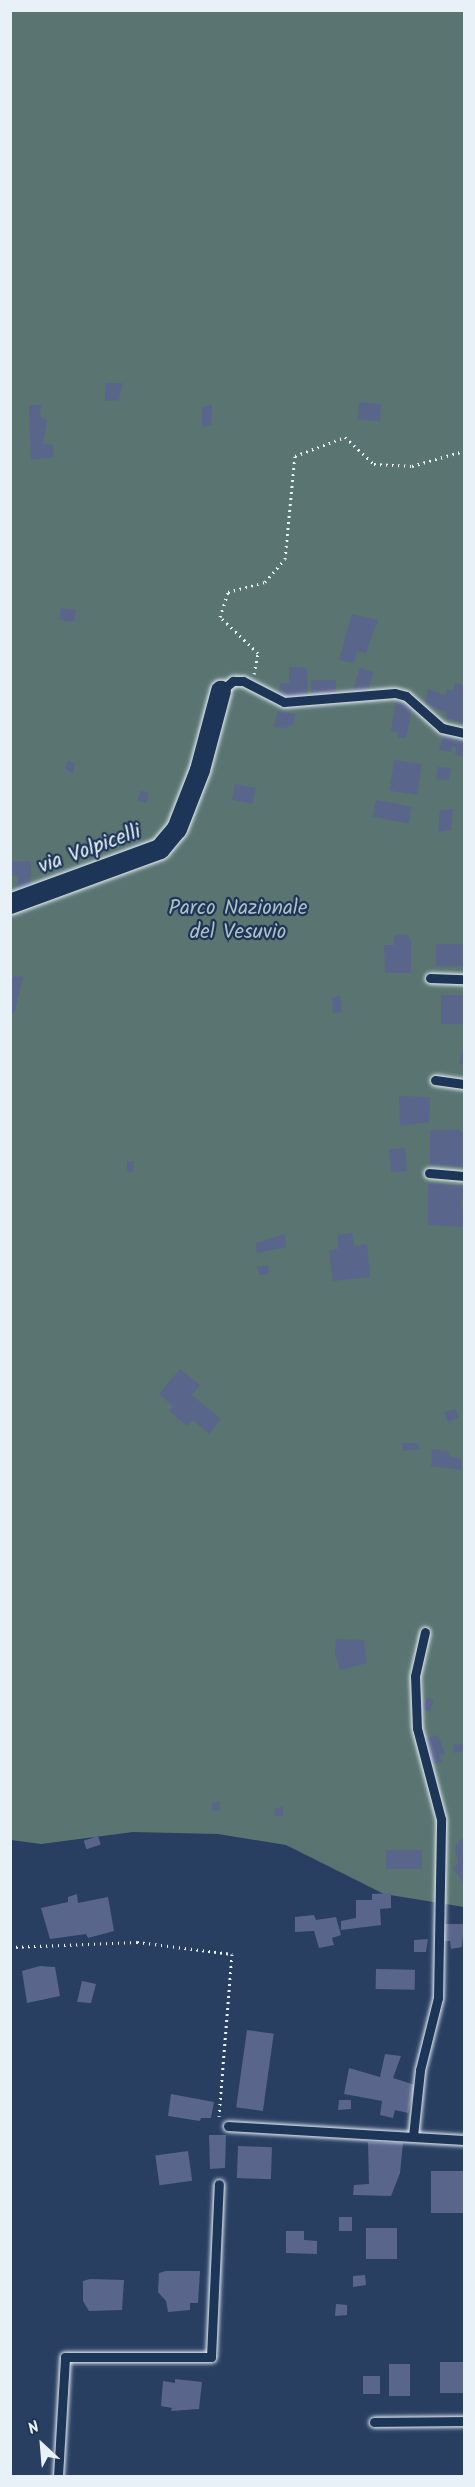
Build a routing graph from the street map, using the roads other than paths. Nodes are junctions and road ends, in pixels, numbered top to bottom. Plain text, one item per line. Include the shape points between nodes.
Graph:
1 (221, 691) joint
2 (465, 733) edge
3 (10, 904) edge
4 (430, 978) dead end
5 (465, 979) edge
6 (435, 1080) dead end
7 (465, 1084) edge
8 (429, 1173) dead end
9 (465, 1176) edge
10 (425, 1632) dead end
11 (228, 2126) road end
12 (413, 2136) junction
13 (465, 2140) edge
14 (219, 2184) dead end
15 (465, 2421) edge
16 (374, 2422) dead end
17 (58, 2476) edge

1 - 2 lane via 233,681 252,684 284,702 395,693 406,696 442,728
1 - 3 street, via Volpicelli via 196,780 177,829 160,849
4 - 5 lane
6 - 7 lane
8 - 9 lane
10 - 12 lane via 415,1676 417,1728 441,1819 438,1998 420,2070
11 - 12 lane
12 - 13 lane
14 - 17 lane via 211,2357 64,2357
15 - 16 lane

